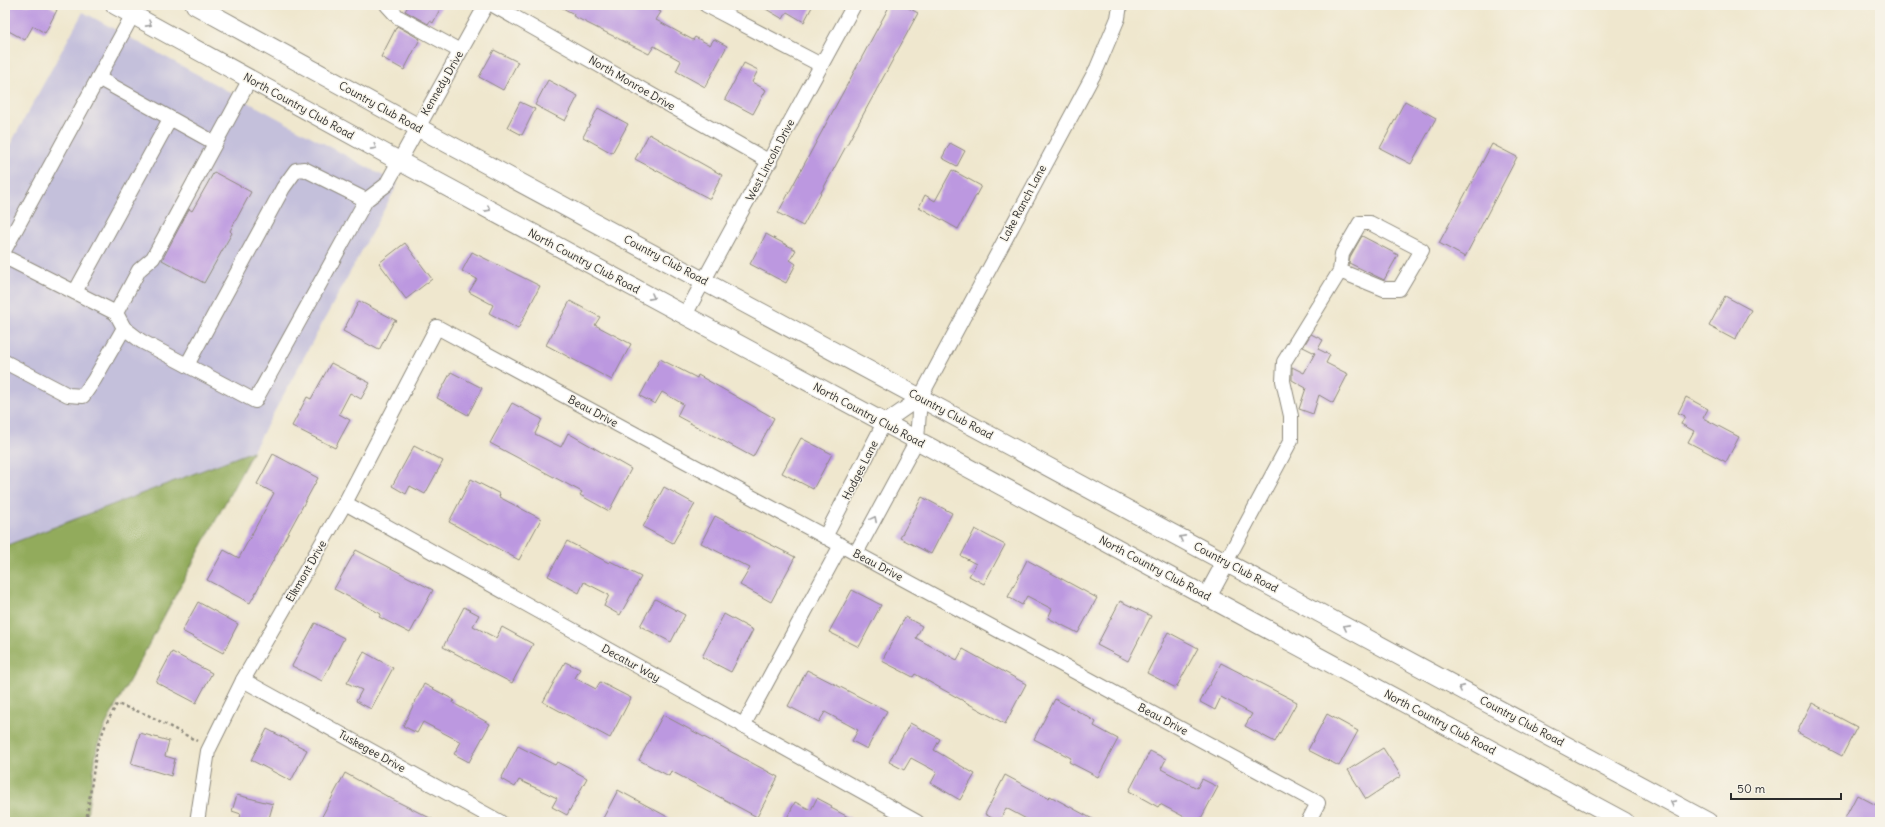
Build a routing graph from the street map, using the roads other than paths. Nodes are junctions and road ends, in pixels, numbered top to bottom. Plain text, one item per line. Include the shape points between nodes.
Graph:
1 (115, 5) edge
2 (195, 5) edge
3 (386, 5) edge
4 (486, 5) edge
5 (494, 5) edge
6 (706, 5) edge
7 (854, 5) edge
8 (1120, 5) edge
9 (135, 10) edge
10 (460, 51) junction
11 (821, 65) junction
12 (98, 78) junction
13 (250, 79) junction
14 (170, 119) junction
15 (417, 127) junction
16 (215, 143) junction
17 (399, 161) junction
18 (770, 162) junction
19 (366, 200) junction
20 (5, 249) edge
21 (5, 257) edge
22 (1340, 271) junction
23 (704, 281) junction
24 (75, 292) junction
25 (116, 313) junction
26 (685, 315) junction
27 (437, 327) joint
28 (124, 328) junction
29 (5, 362) edge
30 (187, 365) junction
31 (920, 398) junction
32 (884, 423) junction
33 (917, 440) junction
34 (345, 503) junction
35 (825, 537) junction
36 (841, 545) junction
37 (856, 553) junction
38 (1226, 562) junction
39 (1207, 597) junction
40 (244, 680) junction
41 (743, 726) junction
42 (197, 822) edge
43 (500, 822) edge
44 (917, 822) edge
45 (1308, 822) edge
46 (1625, 822) edge
47 (1708, 822) edge

1 - 9 main road, North Country Club Road
2 - 15 main road, Country Club Road
3 - 10 street via 398,17
4 - 10 street, Kennedy Drive
5 - 18 street, North Monroe Drive
6 - 11 street
7 - 11 street, West Lincoln Drive
8 - 31 street, Lake Ranch Lane via 1118,18 1097,68
9 - 12 street
9 -> 13 main road, North Country Club Road
10 - 15 street, Kennedy Drive
11 - 18 street, West Lincoln Drive
12 - 14 street
12 - 20 street
13 - 16 street
13 -> 17 main road, North Country Club Road
14 - 16 street
14 - 24 street
15 - 17 street, Kennedy Drive
15 - 23 main road, Country Club Road
16 - 25 street via 153,258 139,270
17 - 19 street, Kennedy Drive via 386,185
17 -> 26 main road, North Country Club Road
18 - 23 street, West Lincoln Drive
19 - 30 street via 304,169 296,170 283,188
19 - 30 street via 256,401
21 - 24 street
22 - 22 street via 1342,254 1360,223 1370,223 1422,250 1399,289 1384,289
22 - 38 street via 1284,362 1283,381 1291,416 1291,440
23 - 26 street, West Lincoln Drive
23 - 31 main road, Country Club Road
24 - 25 street
25 - 28 street
26 - 32 main road, North Country Club Road
27 - 34 street, Elkmont Drive
27 - 35 street, Beau Drive
28 - 29 street via 83,396 68,395
28 - 30 street via 141,341
31 - 32 street, Hodges Lane
31 - 33 street
38 -> 31 main road, Country Club Road
32 - 33 main road, North Country Club Road
32 - 35 street, Hodges Lane
37 -> 33 street
33 - 39 main road, North Country Club Road
34 - 40 street, Elkmont Drive
34 - 41 street, Decatur Way
35 - 36 street, Beau Drive
36 - 37 street, Beau Drive
36 - 41 street
37 - 45 street, Beau Drive via 1318,803
38 - 39 main road
47 -> 38 main road, Country Club Road
39 - 46 main road, North Country Club Road
40 - 42 street, Elkmont Drive via 210,748
40 - 43 street, Tuskegee Drive
41 - 44 street, Decatur Way

